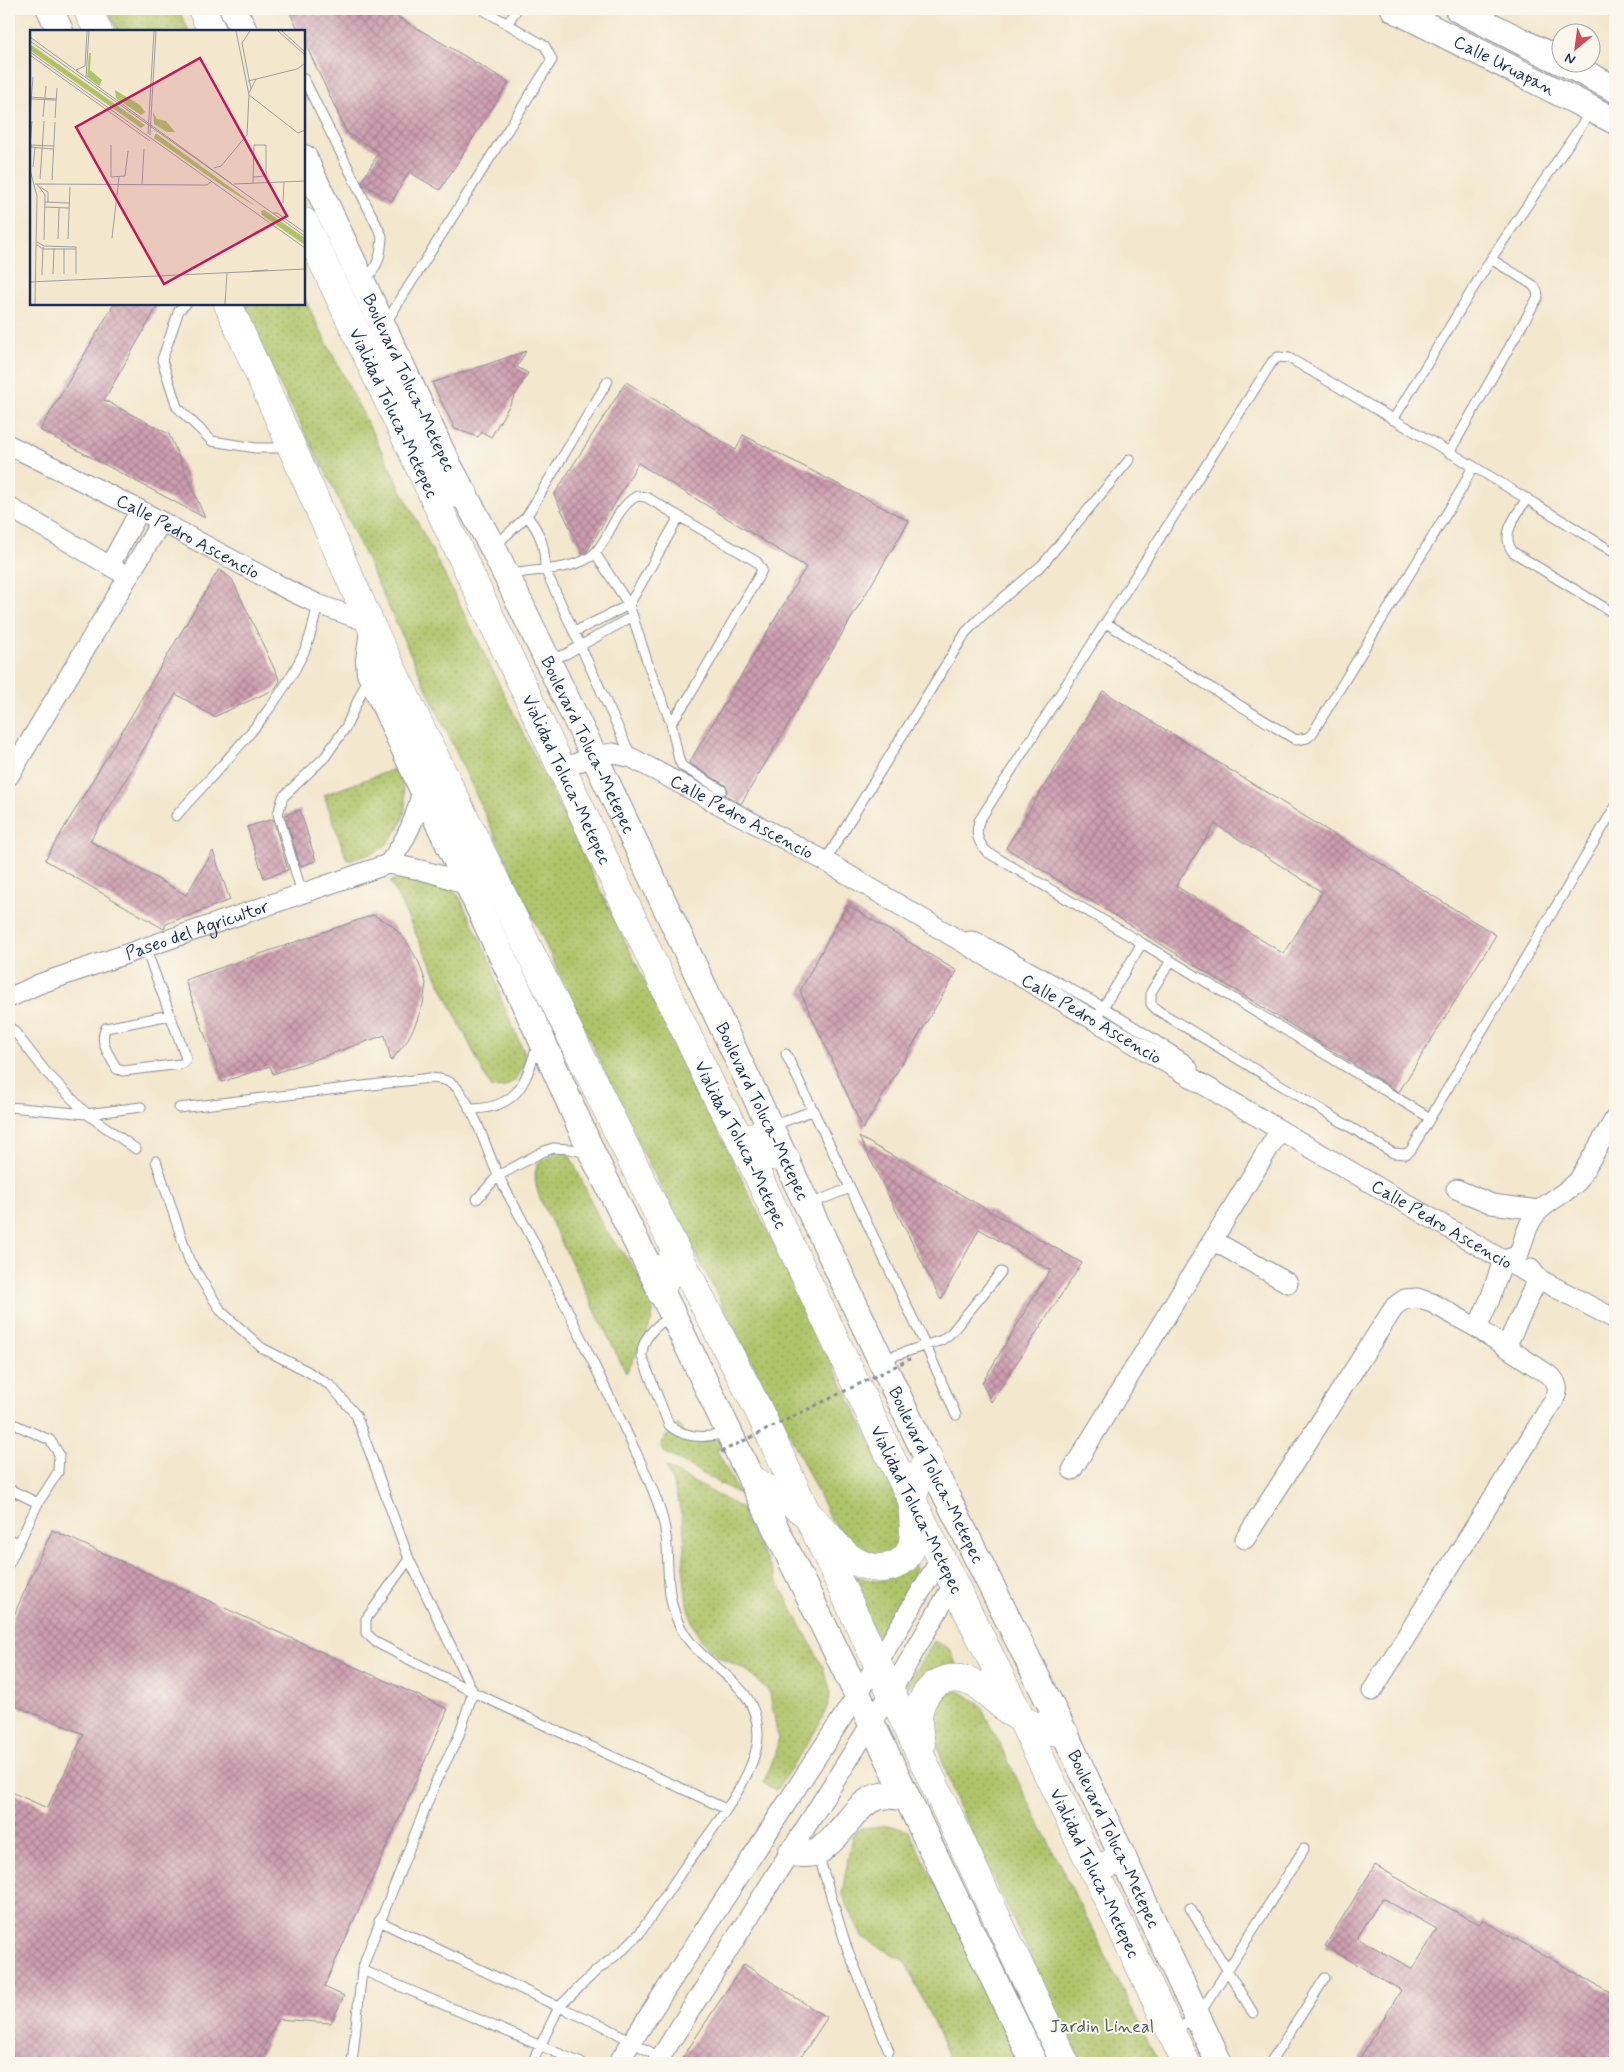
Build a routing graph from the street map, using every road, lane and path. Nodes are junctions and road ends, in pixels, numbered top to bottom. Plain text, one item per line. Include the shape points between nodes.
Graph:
1 (50, 9) edge
2 (87, 9) edge
3 (202, 9) edge
4 (233, 9) edge
5 (482, 9) edge
6 (517, 9) edge
7 (1394, 9) edge
8 (1461, 10) edge
9 (507, 24) junction
10 (60, 30) edge
11 (98, 30) edge
12 (212, 30) edge
13 (244, 30) edge
14 (1448, 37) junction
15 (1552, 57) edge
16 (1582, 72) edge
17 (305, 81) edge
18 (1615, 89) edge
19 (1604, 115) edge
20 (305, 160) edge
21 (305, 224) edge
22 (1491, 259) junction
23 (364, 284) junction
24 (185, 305) edge
25 (228, 305) edge
26 (383, 327) junction
27 (608, 381) dead end
28 (1393, 420) junction
29 (9, 444) edge
30 (292, 448) junction
31 (1449, 453) junction
32 (445, 459) junction
33 (1130, 459) dead end
34 (1473, 466) junction
35 (431, 489) junction
36 (464, 494) junction
37 (1527, 498) junction
38 (9, 507) edge
39 (140, 510) junction
40 (527, 516) junction
41 (679, 517) junction
42 (161, 522) junction
43 (492, 548) junction
44 (594, 553) junction
45 (1615, 553) edge
46 (110, 566) junction
47 (545, 569) junction
48 (127, 576) junction
49 (506, 576) junction
50 (318, 604) junction
51 (629, 605) junction
52 (1615, 614) edge
53 (633, 616) junction
54 (1106, 622) junction
55 (372, 627) junction
56 (574, 632) junction
57 (579, 645) junction
58 (546, 657) junction
59 (370, 673) junction
60 (671, 722) junction
61 (594, 756) junction
62 (632, 758) junction
63 (562, 769) junction
64 (9, 776) edge
65 (422, 788) junction
66 (722, 790) dead end
67 (1615, 807) edge
68 (176, 816) dead end
69 (825, 861) junction
70 (388, 864) junction
71 (468, 886) junction
72 (302, 893) junction
73 (1142, 943) junction
74 (145, 947) junction
75 (1171, 961) junction
76 (9, 998) edge
77 (1099, 1014) junction
78 (170, 1015) junction
79 (11, 1032) edge
80 (540, 1036) junction
81 (786, 1054) dead end
82 (9, 1106) edge
83 (141, 1108) dead end
84 (179, 1108) dead end
85 (469, 1110) junction
86 (814, 1110) junction
87 (87, 1114) junction
88 (1430, 1118) junction
89 (1615, 1118) edge
90 (769, 1128) junction
91 (1280, 1130) junction
92 (744, 1147) junction
93 (136, 1150) dead end
94 (593, 1155) junction
95 (786, 1159) junction
96 (156, 1161) dead end
97 (498, 1176) junction
98 (850, 1188) junction
99 (1456, 1189) dead end
100 (477, 1199) dead end
101 (808, 1205) junction
102 (1539, 1210) junction
103 (1214, 1241) junction
104 (675, 1249) junction
105 (1511, 1257) junction
106 (1001, 1272) dead end
107 (1538, 1278) junction
108 (1288, 1283) dead end
109 (667, 1303) junction
110 (1615, 1320) edge
111 (1477, 1328) junction
112 (926, 1346) junction
113 (1506, 1347) junction
114 (881, 1359) junction
115 (910, 1359) dead end
116 (758, 1410) junction
117 (956, 1415) dead end
118 (9, 1422) edge
119 (725, 1442) junction
120 (887, 1450) junction
121 (926, 1454) junction
122 (1072, 1470) dead end
123 (752, 1479) junction
124 (9, 1489) edge
125 (913, 1498) junction
126 (38, 1503) junction
127 (808, 1515) junction
128 (9, 1538) edge
129 (1244, 1539) dead end
130 (19, 1543) junction
131 (841, 1552) junction
132 (941, 1558) junction
133 (409, 1559) junction
134 (9, 1564) edge
135 (954, 1583) junction
136 (877, 1664) junction
137 (1372, 1691) dead end
138 (473, 1692) junction
139 (891, 1692) junction
140 (858, 1694) junction
141 (1022, 1720) junction
142 (872, 1722) junction
143 (1066, 1737) junction
144 (922, 1757) junction
145 (1043, 1764) junction
146 (907, 1799) junction
147 (726, 1809) junction
148 (1304, 1849) dead end
149 (818, 1852) junction
150 (791, 1853) junction
151 (1122, 1857) junction
152 (1094, 1872) junction
153 (1190, 1908) dead end
154 (379, 1922) junction
155 (362, 1970) junction
156 (1227, 1971) junction
157 (1325, 1978) dead end
158 (559, 2008) junction
159 (1253, 2013) dead end
160 (1197, 2018) junction
161 (1170, 2031) junction
162 (632, 2041) junction
163 (540, 2045) junction
164 (889, 2051) dead end
165 (659, 2061) edge
166 (352, 2063) edge
167 (532, 2063) edge
168 (581, 2063) edge
169 (618, 2063) edge
170 (1034, 2063) edge
171 (1065, 2063) edge
172 (1186, 2063) edge
173 (1219, 2063) edge
174 (1270, 2063) edge

1 - 10 main road
2 - 11 highway
3 - 12 highway
4 - 13 main road
5 - 9 lane
6 - 9 lane
7 - 14 main road, Calle Uruapan
8 - 14 main road
8 - 15 main road, Calle Uruapan
9 - 26 lane via 544,46 552,60 550,66
14 - 19 main road, Calle Uruapan
16 - 18 main road, Calle Uruapan
17 - 23 lane via 382,236 382,255
19 - 22 lane
20 - 23 main road, Boulevard Toluca-Metepec
21 - 35 highway, Vialidad Toluca-Metepec
22 - 28 lane
22 - 31 lane via 1533,285 1538,290 1538,297
23 - 26 main road, Boulevard Toluca-Metepec
24 - 30 lane via 179,310 162,360 177,407 212,441 256,448
25 - 30 highway
26 - 32 main road, Boulevard Toluca-Metepec
27 - 40 lane
28 - 31 lane
28 - 54 lane via 1289,358 1278,357
29 - 39 street, Calle Pedro Ascencio
30 - 55 highway
31 - 34 lane
32 - 35 highway
32 - 36 main road, Boulevard Toluca-Metepec
33 - 69 lane via 1043,564 966,632
34 - 37 lane
34 - 54 lane via 1307,738 1296,740
35 - 36 highway
35 - 63 highway, Vialidad Toluca-Metepec
36 - 43 main road, Boulevard Toluca-Metepec
37 - 45 lane
37 - 52 lane via 1507,533 1508,546
38 - 46 street
39 - 42 street, Calle Pedro Ascencio
39 - 46 street
40 - 43 lane
40 - 47 lane via 543,541
41 - 44 lane via 637,496 625,504
41 - 51 lane
41 - 60 lane via 757,562 762,570 689,697
42 - 48 street
42 - 50 street, Calle Pedro Ascencio
43 - 49 main road, Boulevard Toluca-Metepec
44 - 47 lane via 572,565
44 - 51 lane
46 - 48 street
47 - 49 lane
47 - 56 lane
48 - 64 street
49 - 58 main road, Boulevard Toluca-Metepec
50 - 55 street, Calle Pedro Ascencio
50 - 68 lane via 304,651 282,692 266,715
51 - 53 lane
51 - 56 lane
53 - 57 lane
53 - 60 lane
54 - 73 lane via 979,821 976,832 979,843 987,852
55 - 59 main road
55 - 104 highway
56 - 57 lane
57 - 58 lane via 557,657
57 - 62 lane
58 - 61 main road, Boulevard Toluca-Metepec
59 - 65 main road
59 - 72 lane via 346,726 325,757 283,797 279,806 278,814
60 - 66 lane via 682,766
61 - 62 street, Calle Pedro Ascencio via 613,753
61 - 63 street, Calle Pedro Ascencio
61 - 90 main road, Boulevard Toluca-Metepec
62 - 69 street, Calle Pedro Ascencio
63 - 92 highway, Vialidad Toluca-Metepec via 716,1096
65 - 70 street via 414,822 400,850
65 - 71 main road
67 - 88 lane
69 - 77 street, Calle Pedro Ascencio via 963,943
70 - 71 street, Paseo del Agricultor via 422,869
70 - 72 street, Paseo del Agricultor
71 - 80 main road
72 - 74 street, Paseo del Agricultor
73 - 75 lane
73 - 77 lane
74 - 76 street, Paseo del Agricultor via 38,984
74 - 78 lane
75 - 88 lane
75 - 88 lane via 1151,992 1151,1004 1182,1026 1393,1153 1406,1154 1411,1150
77 - 91 street, Calle Pedro Ascencio via 1190,1077
78 - 78 lane via 106,1028 102,1035 104,1044 117,1069 123,1071 185,1062
79 - 87 lane
80 - 85 lane via 527,1077 513,1097 491,1108
80 - 94 main road
81 - 86 lane
82 - 87 lane
83 - 87 lane
84 - 85 lane via 430,1078 453,1083
85 - 97 lane
86 - 90 lane
86 - 98 lane
87 - 93 lane
89 - 102 street via 1578,1181
90 - 92 highway
90 - 95 main road, Boulevard Toluca-Metepec
91 - 103 street
91 - 105 street, Calle Pedro Ascencio
92 - 95 highway
92 - 120 highway, Vialidad Toluca-Metepec
94 - 97 lane via 553,1148
94 - 109 main road
95 - 101 main road, Boulevard Toluca-Metepec
96 - 133 lane via 190,1260 221,1311 262,1348 331,1386 356,1415
97 - 100 lane
97 - 147 lane via 537,1247 646,1474 662,1515 667,1541 669,1593 682,1630 698,1651 743,1690 751,1706 758,1738 753,1762
98 - 101 lane
98 - 112 lane
99 - 102 street via 1492,1204
101 - 114 main road, Boulevard Toluca-Metepec
102 - 105 street
103 - 108 street
103 - 122 street
104 - 109 highway
104 - 116 highway
105 - 107 street, Calle Pedro Ascencio
105 - 111 street
106 - 112 lane via 952,1332
107 - 110 street, Calle Pedro Ascencio
107 - 113 street
109 - 119 main road
109 - 119 lane via 642,1350 669,1425 687,1436 713,1436
111 - 113 street
111 - 129 street via 1417,1298 1405,1299 1395,1306
112 - 114 lane
112 - 117 lane
113 - 137 street via 1552,1377 1558,1384 1558,1392
114 - 121 main road, Boulevard Toluca-Metepec
115 - 119 path, bridge
116 - 127 highway
116 - 131 highway via 796,1462
118 - 126 lane via 50,1440 59,1454 58,1472
119 - 123 main road
120 - 121 highway
120 - 125 highway, Vialidad Toluca-Metepec
121 - 125 highway
121 - 143 main road, Boulevard Toluca-Metepec
123 - 127 highway
123 - 140 main road
124 - 126 lane
125 - 131 highway via 912,1544 906,1556 891,1568 857,1564
125 - 132 highway, Vialidad Toluca-Metepec
126 - 130 lane
127 - 131 highway
127 - 136 highway
128 - 130 lane
130 - 134 lane
132 - 135 highway, Vialidad Toluca-Metepec
132 - 136 street
133 - 138 lane
133 - 138 lane via 366,1619 366,1633 377,1643
135 - 139 street
135 - 141 highway, Vialidad Toluca-Metepec
136 - 139 highway
136 - 140 street
138 - 147 lane
138 - 154 lane via 458,1738 436,1781
139 - 142 street
139 - 144 highway
140 - 142 main road
140 - 162 street
141 - 143 highway
141 - 144 highway via 974,1684 957,1678 940,1680 931,1687 918,1712
141 - 145 highway, Vialidad Toluca-Metepec
142 - 146 main road
142 - 150 street
143 - 145 highway
143 - 151 main road, Boulevard Toluca-Metepec
144 - 171 highway
145 - 152 highway, Vialidad Toluca-Metepec
146 - 149 main road via 894,1795 872,1798
146 - 170 main road
147 - 158 lane via 639,1934
148 - 156 lane
149 - 150 main road
149 - 164 lane via 847,1948
150 - 165 street
151 - 152 highway
151 - 160 main road, Boulevard Toluca-Metepec
152 - 161 highway, Vialidad Toluca-Metepec
153 - 156 lane
154 - 155 lane
154 - 158 lane
155 - 163 lane
155 - 166 lane
156 - 159 lane
156 - 160 lane
157 - 174 lane
158 - 162 lane
158 - 163 lane
160 - 161 lane
160 - 173 main road, Boulevard Toluca-Metepec
161 - 172 highway, Vialidad Toluca-Metepec
162 - 165 lane
162 - 169 street
163 - 167 lane
163 - 168 lane

